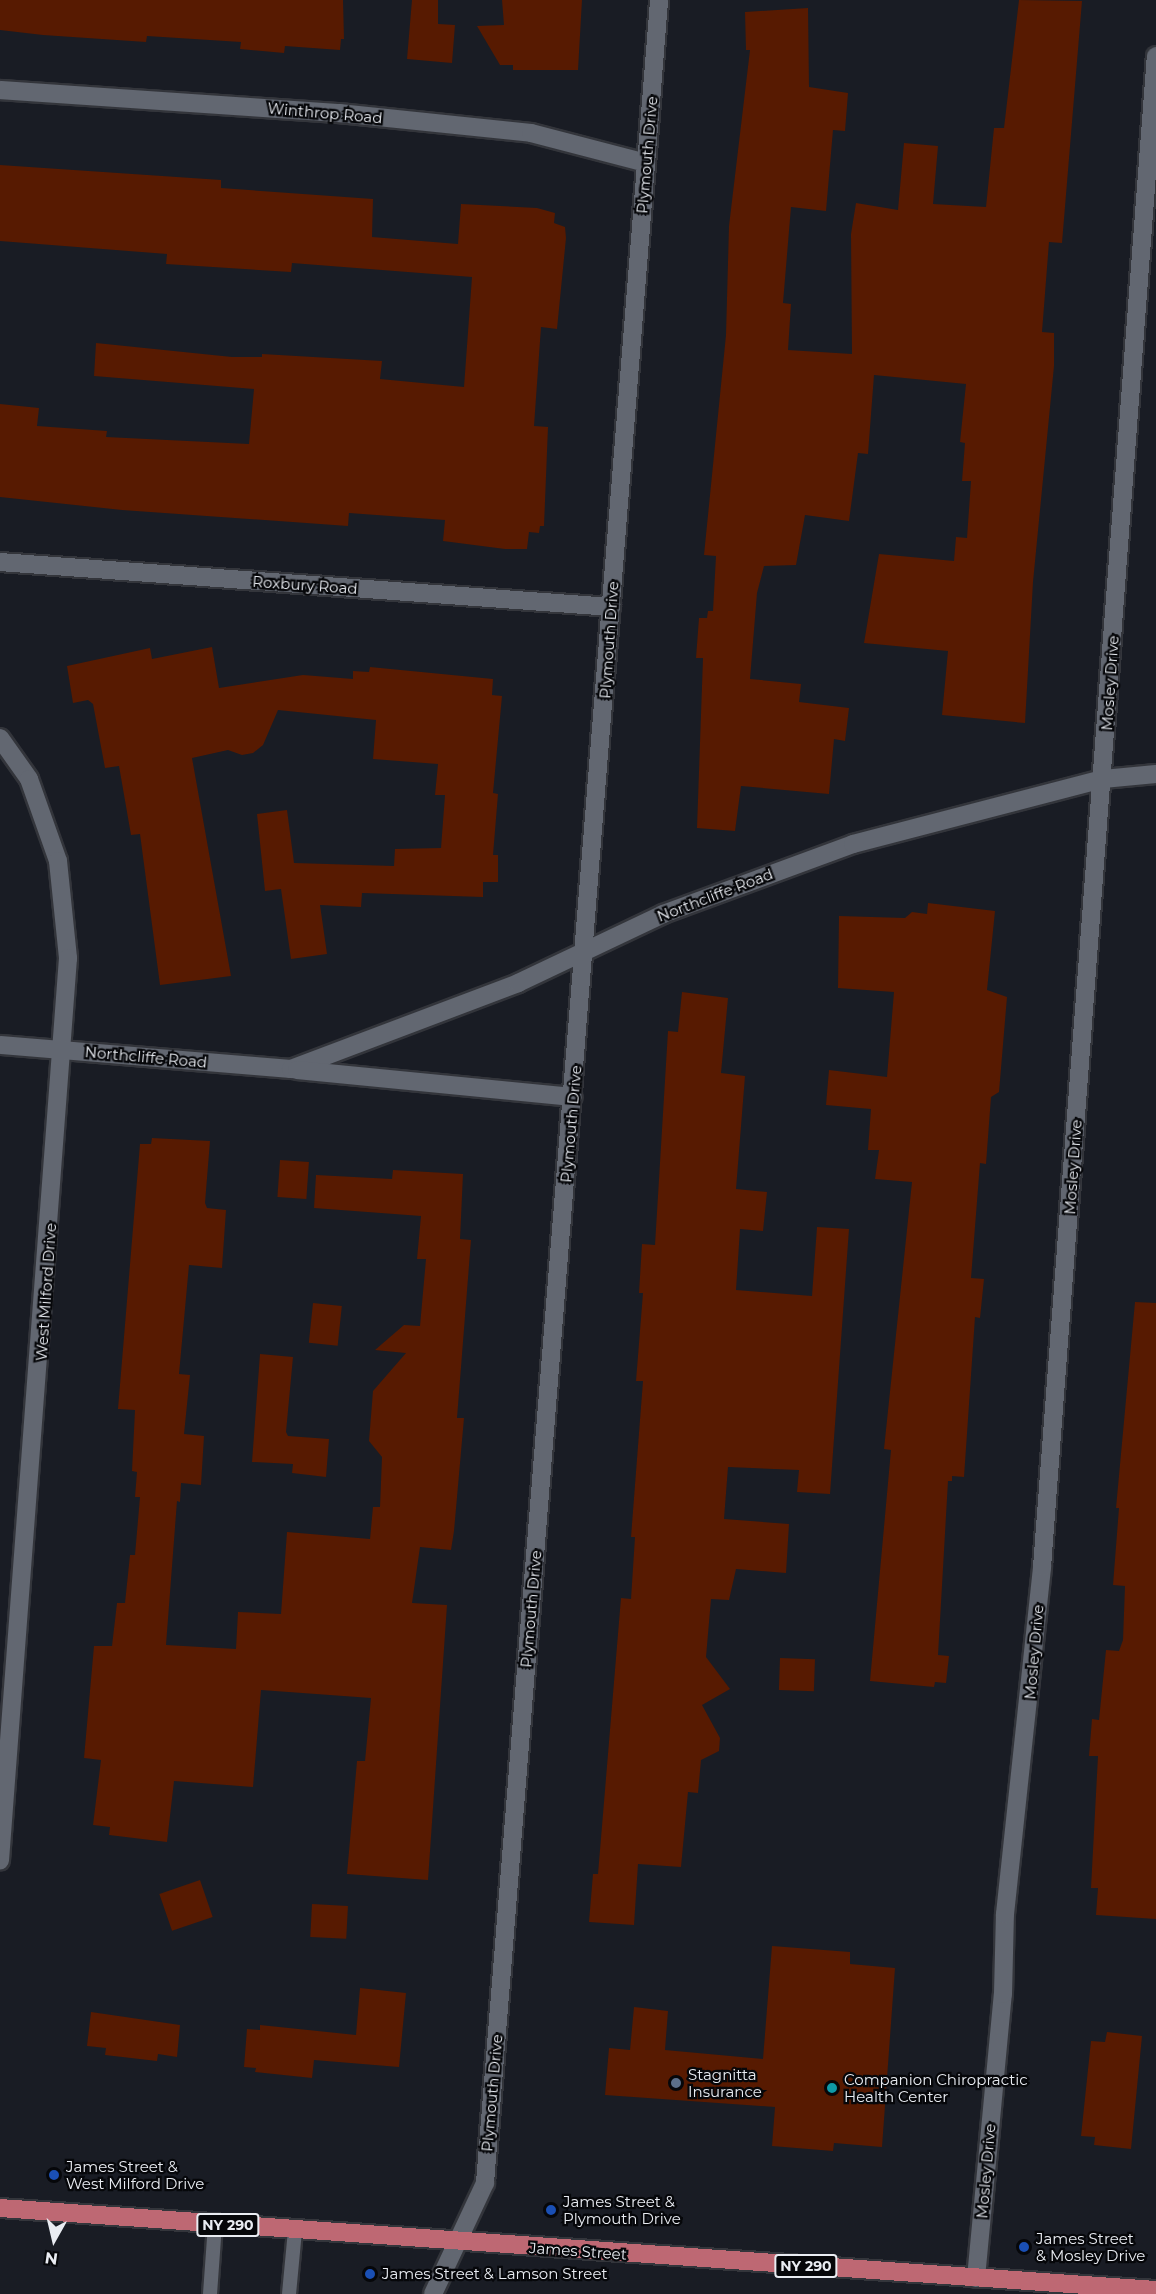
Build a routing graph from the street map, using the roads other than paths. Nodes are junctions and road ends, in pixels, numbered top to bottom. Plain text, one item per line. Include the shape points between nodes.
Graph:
1 (659, 0) edge
2 (1156, 56) edge
3 (0, 90) edge
4 (646, 163) junction
5 (0, 562) edge
6 (611, 607) junction
7 (0, 738) edge
8 (1156, 774) edge
9 (1103, 779) junction
10 (585, 950) junction
11 (0, 1045) edge
12 (64, 1050) junction
13 (291, 1069) junction
14 (573, 1097) junction
15 (0, 1860) edge
16 (0, 2208) edge
17 (215, 2224) junction
18 (295, 2231) junction
19 (456, 2242) junction
20 (976, 2278) junction
21 (1081, 2289) edge
22 (1156, 2290) edge
23 (210, 2294) edge
24 (289, 2294) edge
25 (433, 2294) edge

1 - 4 street, Plymouth Drive
2 - 9 street, Mosley Drive
3 - 4 street, Winthrop Road via 339,113 531,133
4 - 6 street, Plymouth Drive
5 - 6 street, Roxbury Road
6 - 10 street, Plymouth Drive
7 - 12 street, West Milford Drive via 29,779 58,861 68,958
8 - 9 street, Northcliffe Road
9 - 10 street, Northcliffe Road via 853,844 663,914
9 - 20 street, Mosley Drive via 1042,1567 1005,1914 1003,1994
10 - 13 street, Northcliffe Road via 518,983
10 - 14 street, Plymouth Drive
11 - 12 street, Northcliffe Road
12 - 13 street, Northcliffe Road
12 - 15 street, West Milford Drive
13 - 14 street, Northcliffe Road
14 - 19 street, Plymouth Drive via 484,2183
16 - 17 main road, James Street / NY 290
17 - 18 main road, James Street / NY 290
17 - 23 lane
18 - 19 main road, James Street / NY 290
18 - 24 lane
19 - 20 main road, James Street / NY 290
19 - 25 street, Plymouth Drive
20 - 21 main road, James Street / NY 290
21 - 22 main road, James Street / NY 290

